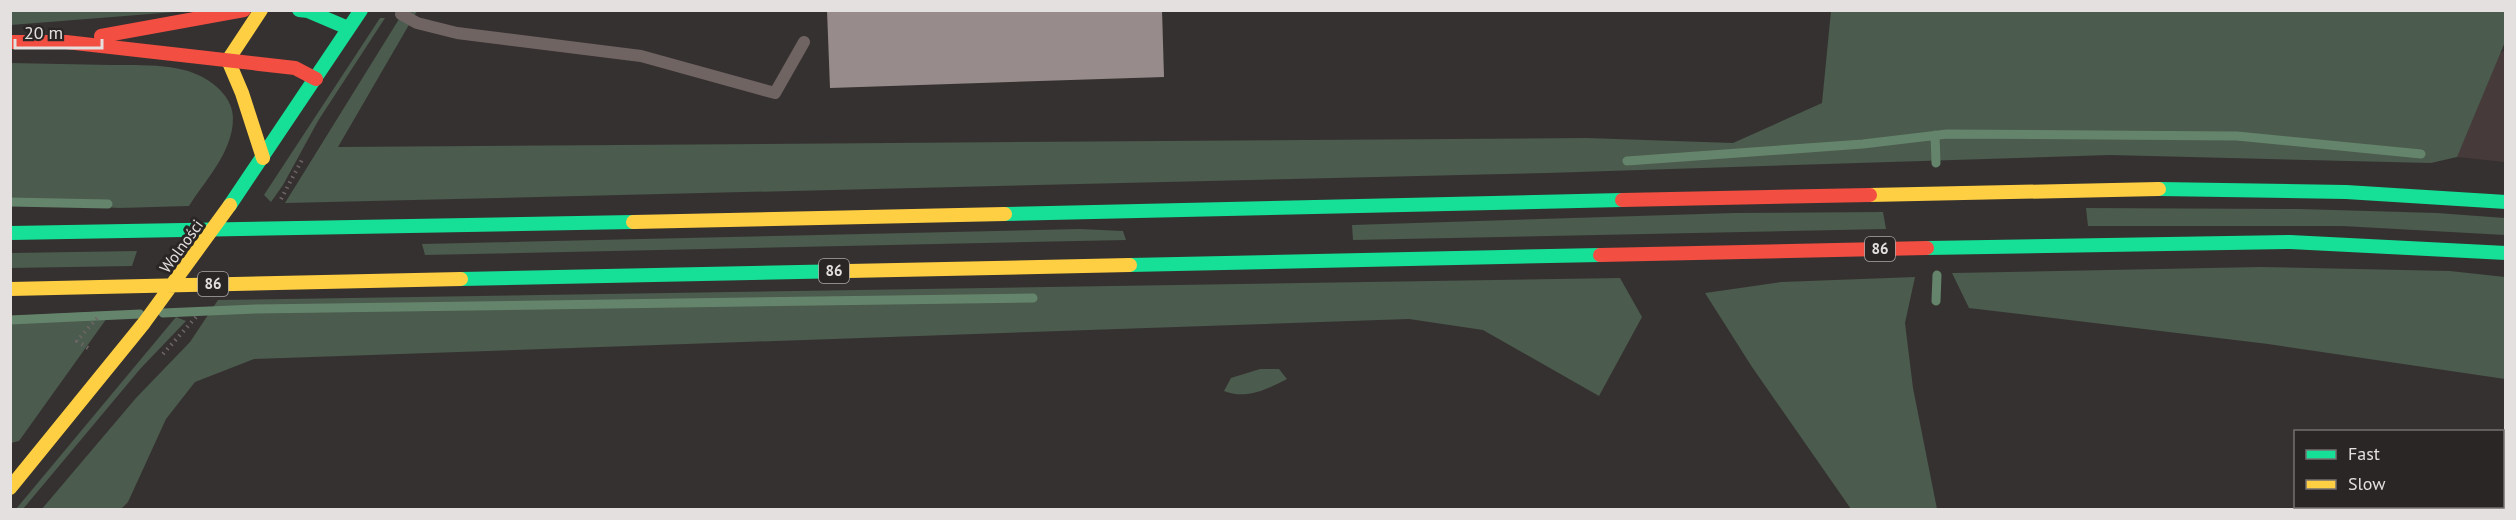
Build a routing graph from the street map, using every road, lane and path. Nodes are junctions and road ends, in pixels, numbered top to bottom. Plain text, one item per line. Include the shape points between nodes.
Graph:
1 (244, 10) edge
2 (261, 10) edge
3 (299, 10) edge
4 (361, 10) edge
5 (401, 14) dead end
6 (348, 28) junction
7 (10, 42) edge
8 (66, 42) junction
9 (804, 42) dead end
10 (228, 60) junction
11 (316, 79) junction
12 (263, 158) junction
13 (2505, 202) edge
14 (10, 233) edge
15 (2505, 253) edge
16 (10, 289) edge
17 (99, 315) dead end
18 (77, 341) dead end
19 (10, 488) edge

1 - 8 main road
2 - 10 main road
3 - 6 main road
4 - 6 main road, Wolności
5 - 9 lane via 417,23 458,33 641,56 775,93
6 - 11 main road, Wolności
7 - 8 main road
8 - 10 main road
10 - 11 main road via 295,68
10 - 12 main road
11 - 12 main road, Wolności
12 - 19 main road, Wolności via 109,369
13 - 14 main road via 2346,192 2133,189
15 - 16 main road, 86 via 2290,242
17 - 18 path

